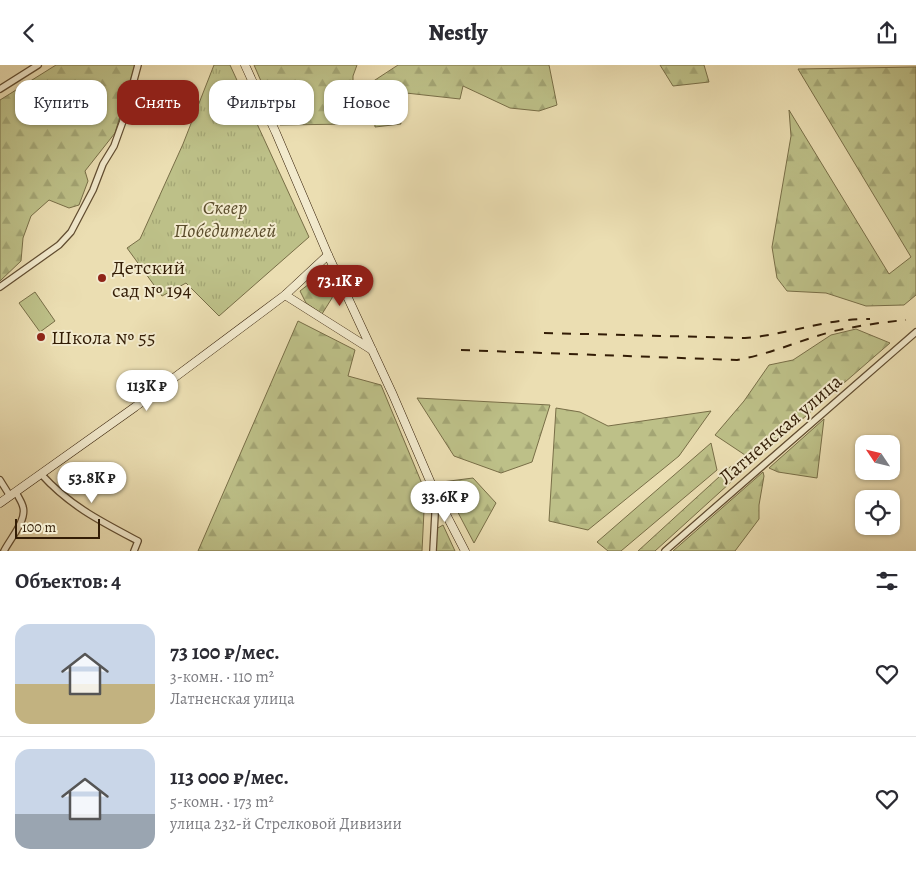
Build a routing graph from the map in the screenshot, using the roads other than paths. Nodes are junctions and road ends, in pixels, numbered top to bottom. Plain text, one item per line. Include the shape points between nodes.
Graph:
1 (38, 65) edge
2 (138, 65) edge
3 (244, 65) edge
4 (0, 89) edge
5 (328, 255) junction
6 (0, 287) edge
7 (284, 295) junction
8 (916, 332) edge
9 (372, 350) junction
10 (40, 474) junction
11 (0, 480) edge
12 (13, 494) junction
13 (436, 495) junction
14 (0, 503) edge
15 (4, 551) edge
16 (134, 551) edge
17 (434, 551) edge
18 (465, 551) edge
19 (665, 551) edge

1 - 4 street
2 - 6 street via 114,146 71,232 59,245
3 - 5 street
5 - 7 street
5 - 9 street
7 - 9 street
7 - 10 street
8 - 19 street, Латненская улица
9 - 13 street
10 - 12 street
10 - 16 street via 57,492 92,517 138,541
11 - 12 street
12 - 14 street
12 - 15 street via 24,507 23,515
13 - 17 street
13 - 18 street

